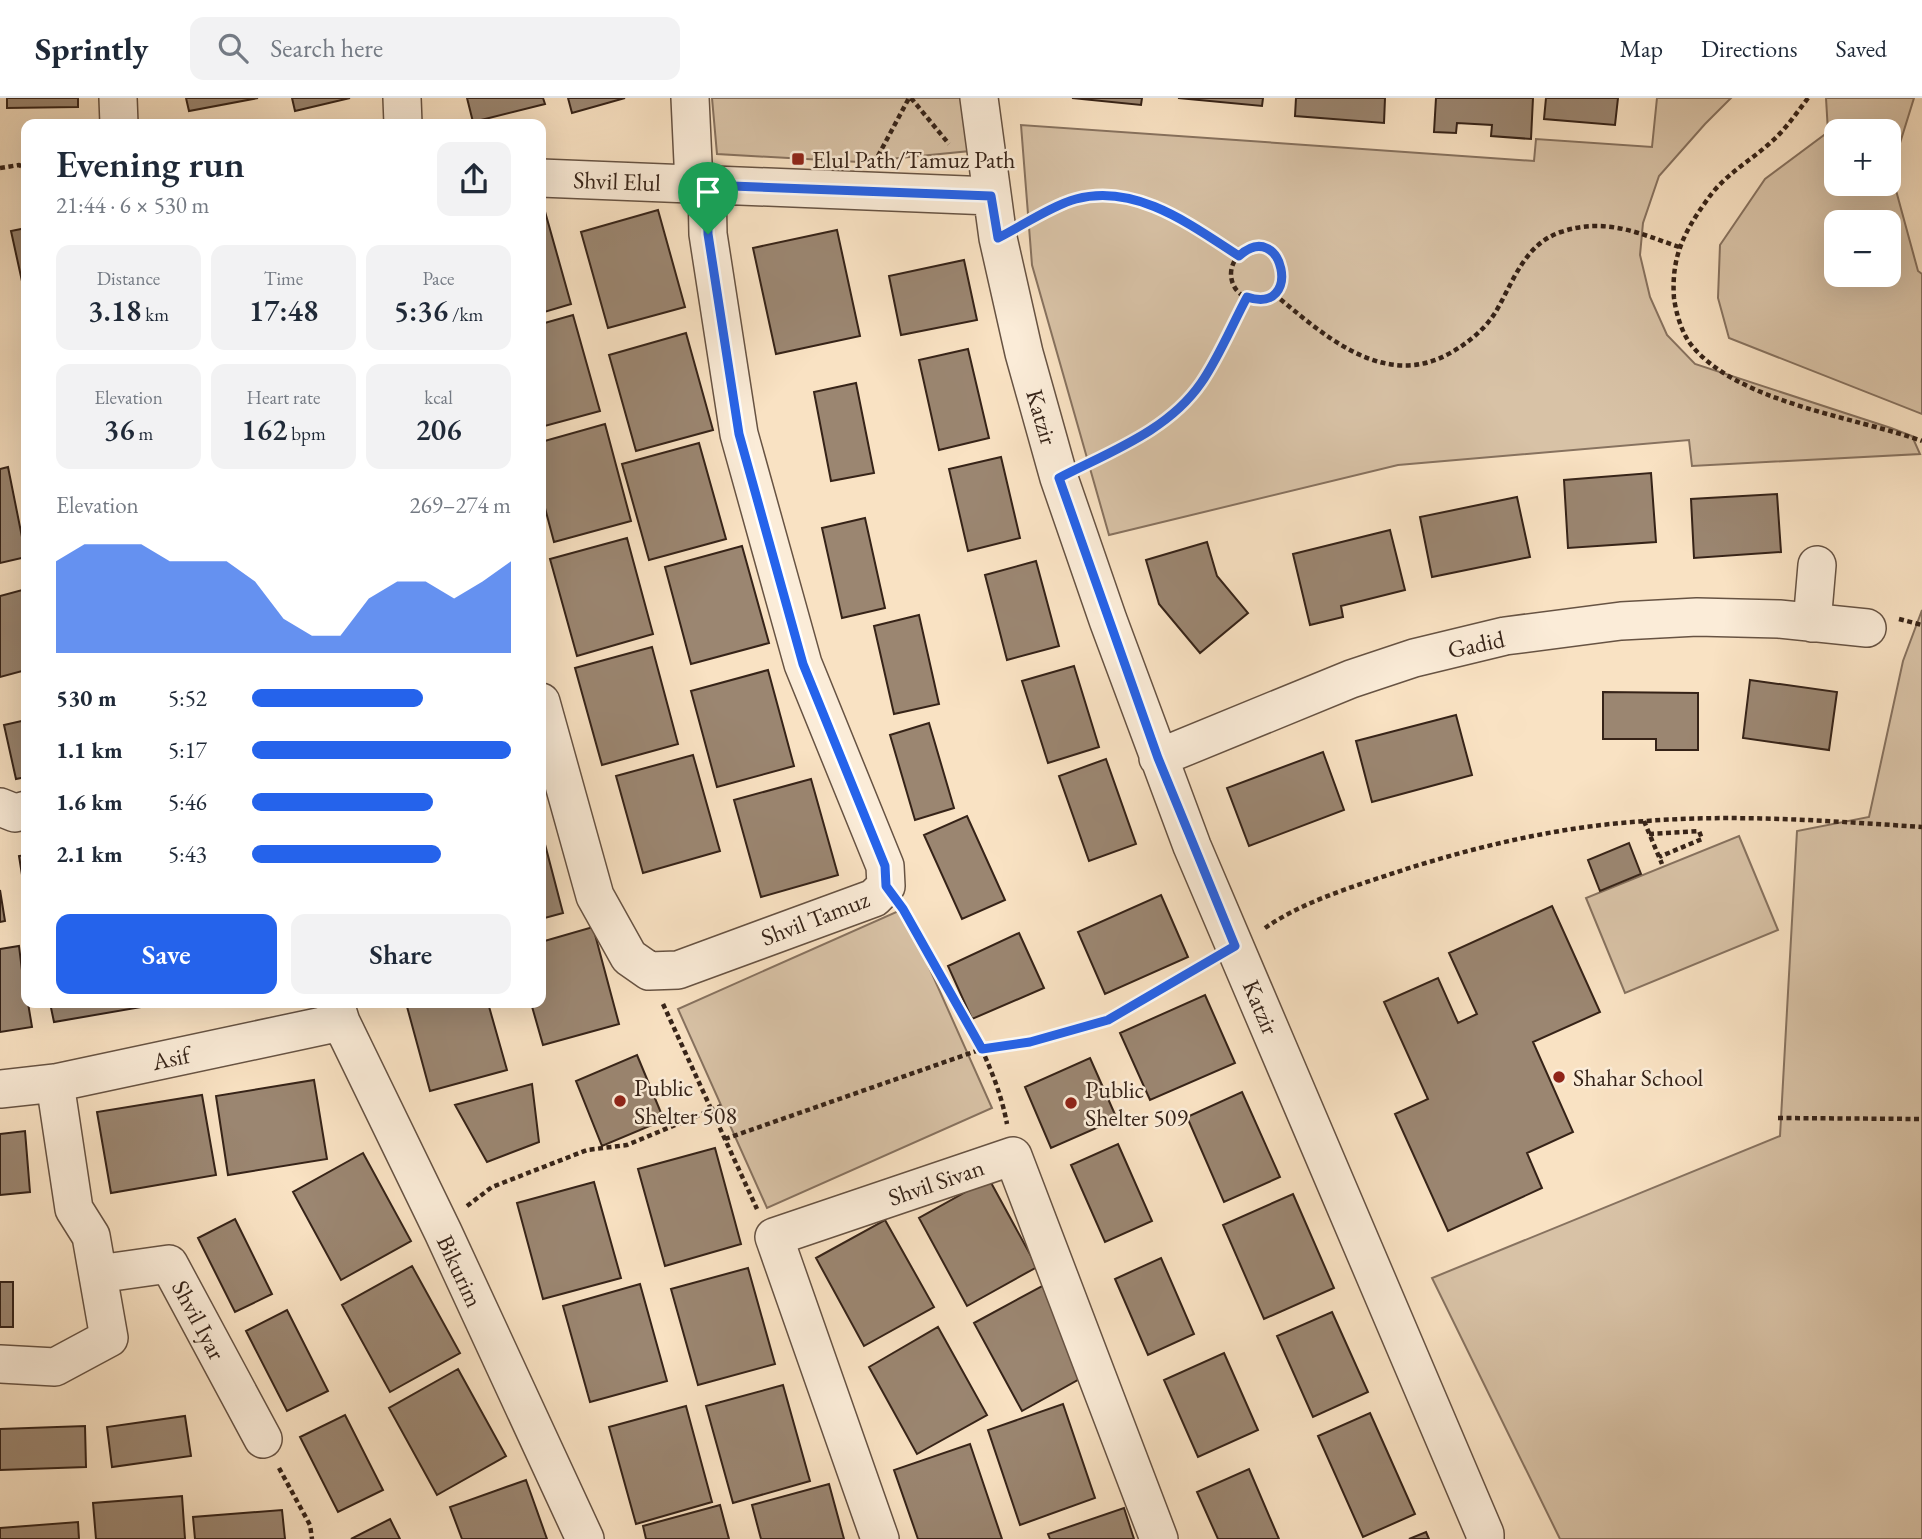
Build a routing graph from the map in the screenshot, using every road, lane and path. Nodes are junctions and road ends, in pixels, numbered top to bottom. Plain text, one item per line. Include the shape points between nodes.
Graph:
1 (118, 98) edge
2 (402, 98) edge
3 (690, 98) edge
4 (909, 98) edge
5 (979, 98) edge
6 (1808, 98) edge
7 (119, 119) edge
8 (402, 119) edge
9 (21, 166) edge
10 (0, 167) edge
11 (546, 178) edge
12 (701, 184) junction
13 (859, 191) junction
14 (991, 196) junction
15 (998, 238) junction
16 (1679, 247) junction
17 (1239, 256) junction
18 (1274, 293) junction
19 (1247, 297) junction
20 (1922, 441) edge
21 (1059, 478) junction
22 (1817, 565) dead end
23 (1812, 623) junction
24 (1867, 628) dead end
25 (546, 720) edge
26 (1158, 758) junction
27 (0, 807) edge
28 (21, 811) edge
29 (1644, 821) junction
30 (1922, 827) edge
31 (1649, 834) junction
32 (1659, 857) junction
33 (1662, 864) dead end
34 (886, 886) junction
35 (1235, 946) junction
36 (338, 1012) edge
37 (671, 1023) dead end
38 (982, 1049) junction
39 (55, 1083) junction
40 (0, 1089) edge
41 (721, 1106) dead end
42 (1004, 1107) dead end
43 (712, 1110) junction
44 (1777, 1118) dead end
45 (1922, 1119) edge
46 (725, 1139) junction
47 (758, 1210) dead end
48 (439, 1226) junction
49 (98, 1274) junction
50 (0, 1364) edge
51 (263, 1439) joint
52 (312, 1539) edge
53 (585, 1539) edge
54 (880, 1539) edge
55 (1159, 1539) edge
56 (1485, 1539) edge

1 - 7 street
2 - 8 street
3 - 12 street, Shvil Elul
4 - 13 path
5 - 14 street, Katzir
6 - 16 path via 1770,144 1735,169 1709,197
9 - 10 path
11 - 12 street, Shvil Elul
12 - 13 street, Shvil Elul
12 - 34 street, Shvil Tamuz via 739,434 803,664 885,866
13 - 14 street, Shvil Elul
14 - 15 street, Katzir
15 - 17 path via 1073,199 1126,197 1186,221
15 - 21 street, Katzir
16 - 18 path via 1622,227 1589,226 1559,232 1533,249 1494,314 1471,341 1440,359 1412,365 1385,364 1357,355 1327,337
16 - 20 path via 1672,277 1676,311 1692,346 1724,373 1787,401
17 - 18 path via 1257,248 1275,255 1283,277
17 - 19 path via 1232,278
18 - 19 path via 1262,299
19 - 21 path via 1202,383 1184,403 1142,437
21 - 26 street, Katzir
22 - 23 street
23 - 24 street, Gadid
23 - 26 street, Gadid via 1685,618 1505,636 1414,657
25 - 34 street, Shvil Tamuz via 595,895 629,957 649,971 678,970 874,898
26 - 35 street, Katzir
27 - 28 street
29 - 30 path via 1695,818
29 - 31 path
29 - 35 path via 1561,831 1460,852 1350,887 1282,916
31 - 32 path
31 - 32 path via 1699,831 1702,839
32 - 33 path
34 - 38 path
35 - 38 path via 1108,1020 1030,1042
35 - 56 street, Katzir
36 - 39 street, Asif
36 - 48 street, Bikurim
37 - 43 path
38 - 42 path
38 - 46 path
39 - 40 street, Asif
39 - 49 street via 74,1209 91,1236
41 - 43 path
43 - 46 path
43 - 48 path via 627,1145 587,1150 492,1187
44 - 45 path
46 - 47 path
48 - 53 street, Bikurim
49 - 50 street via 109,1338 55,1367
49 - 51 street, Shvil Iyar via 169,1264
51 - 52 path via 310,1525
54 - 55 street, Shvil Sivan via 774,1237 1013,1156

